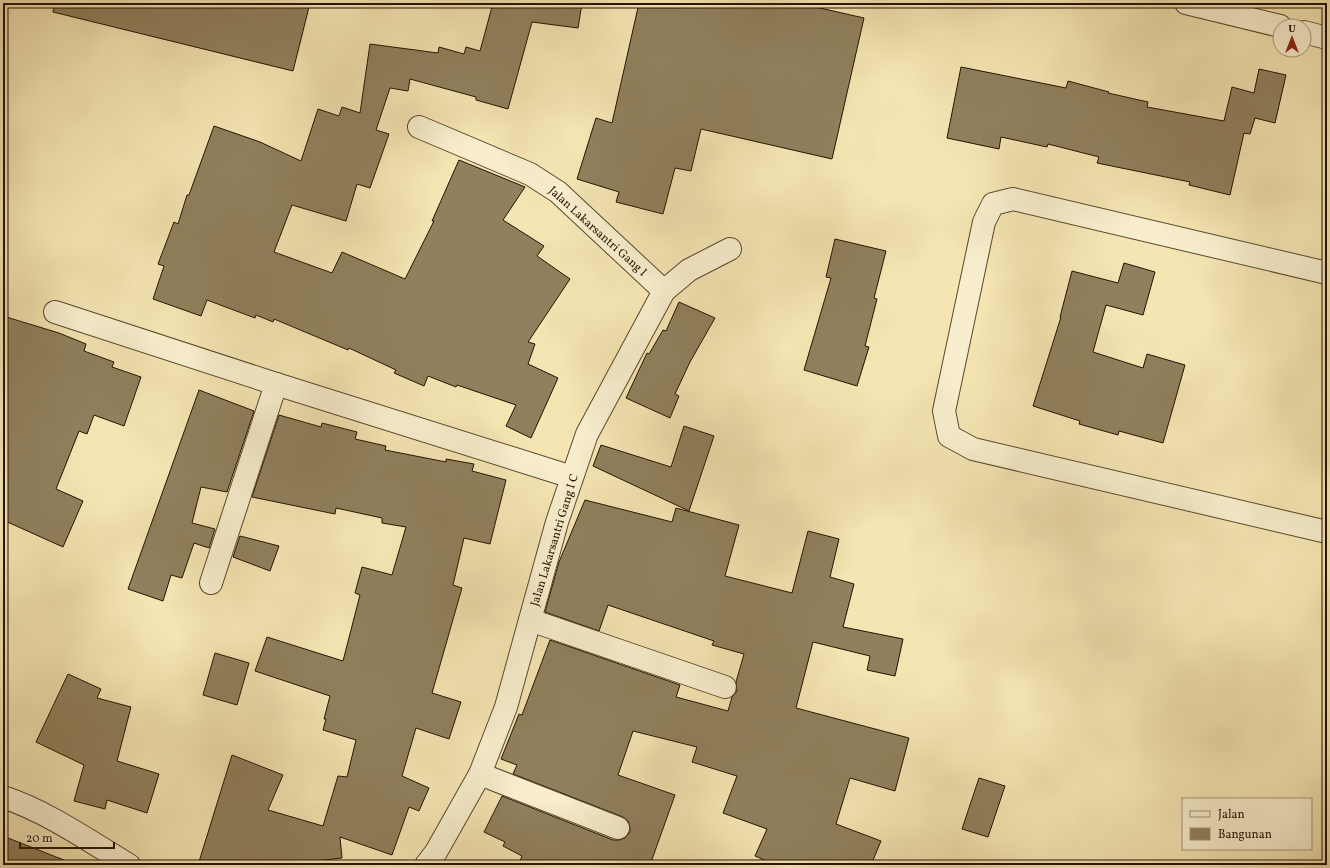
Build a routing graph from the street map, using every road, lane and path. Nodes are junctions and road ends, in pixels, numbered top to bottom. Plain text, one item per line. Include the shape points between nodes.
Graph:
1 (1186, 3) edge
2 (1272, 24) edge
3 (1312, 34) edge
4 (1327, 38) edge
5 (418, 127) dead end
6 (730, 249) dead end
7 (1327, 273) edge
8 (664, 291) junction
9 (55, 312) dead end
10 (276, 384) junction
11 (572, 478) junction
12 (1327, 532) edge
13 (211, 582) dead end
14 (530, 620) junction
15 (725, 686) dead end
16 (480, 774) junction
17 (3, 797) edge
18 (618, 828) dead end
19 (129, 865) edge
20 (426, 865) edge

1 - 2 street
3 - 4 street
5 - 8 street, Jalan Lakarsantri Gang I via 530,174 558,192
6 - 8 street, Jalan Lakarsantri Gang I C via 689,270
7 - 12 street via 1013,199 993,204 984,222 944,411 949,436 973,449
8 - 11 street, Jalan Lakarsantri Gang I C via 587,434
9 - 10 street
10 - 11 street
10 - 13 street
11 - 14 street, Jalan Lakarsantri Gang I C
14 - 15 street
14 - 16 street, Jalan Lakarsantri Gang I C via 506,707
16 - 18 street
16 - 20 street, Jalan Lakarsantri Gang I C
17 - 19 street via 56,822

